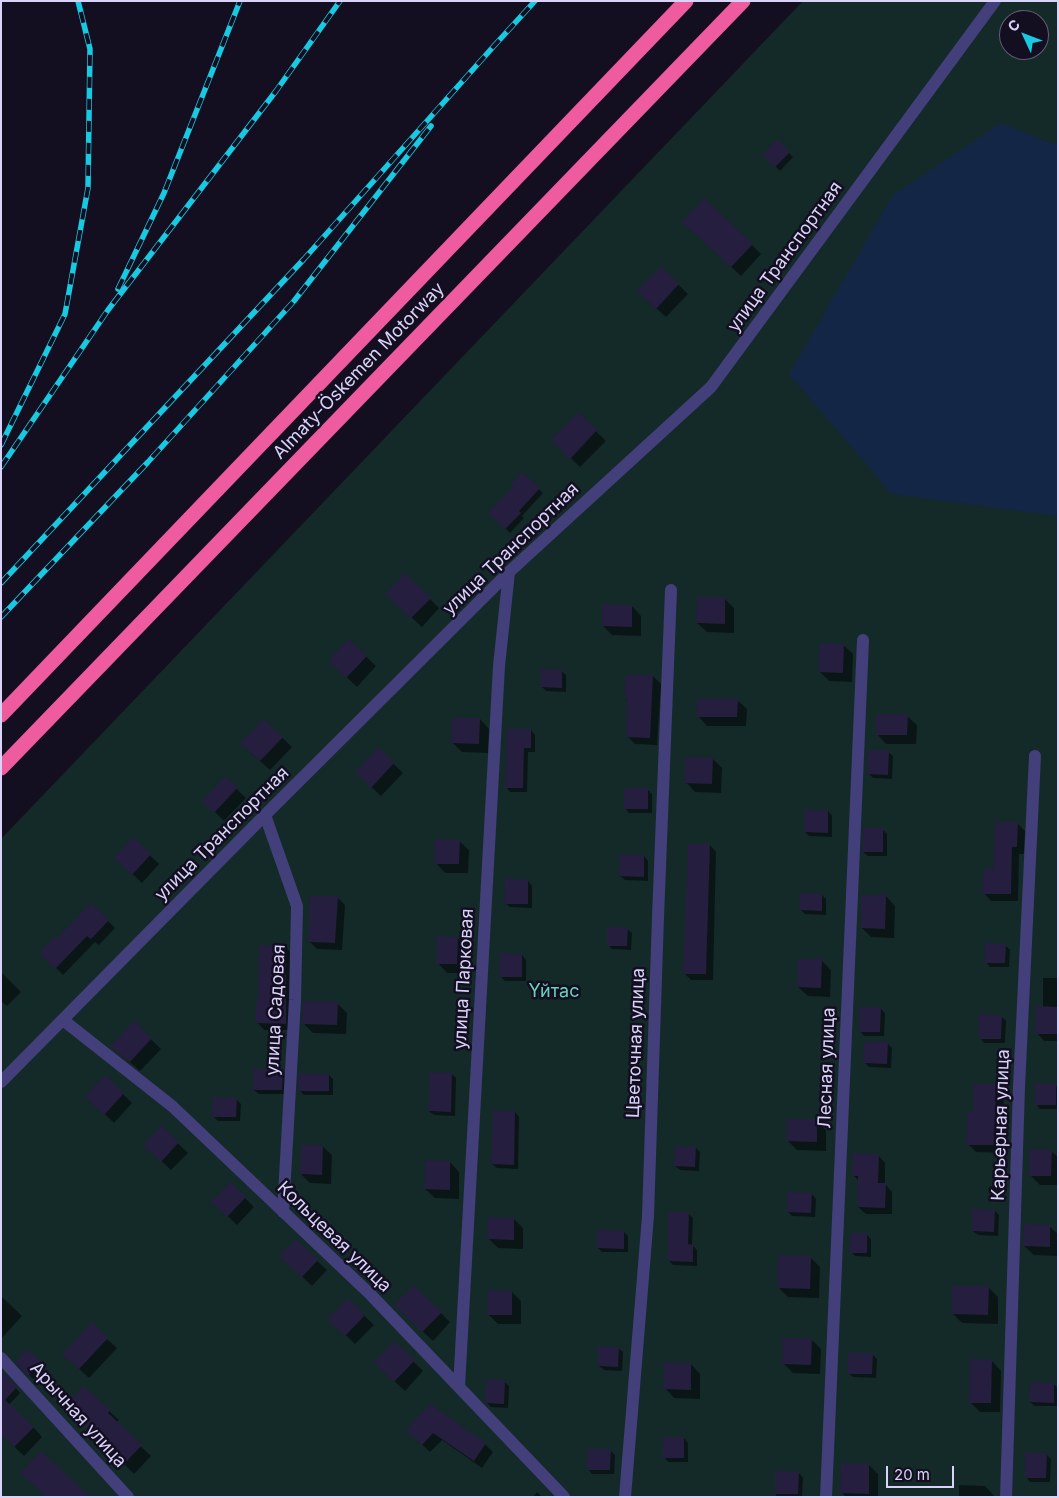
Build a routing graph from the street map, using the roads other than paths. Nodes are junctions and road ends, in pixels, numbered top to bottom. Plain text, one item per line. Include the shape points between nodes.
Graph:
1 (686, 1) edge
2 (743, 1) edge
3 (995, 1) edge
4 (509, 572) junction
5 (671, 590) dead end
6 (862, 640) dead end
7 (1, 715) edge
8 (1035, 756) dead end
9 (1, 768) edge
10 (265, 815) junction
11 (63, 1020) junction
12 (1, 1082) edge
13 (282, 1212) junction
14 (1, 1358) edge
15 (459, 1388) junction
16 (128, 1497) edge
17 (564, 1497) edge
18 (625, 1497) edge
19 (826, 1497) edge
20 (1006, 1497) edge

1 - 7 highway, Almaty-Öskemen Motorway
2 - 9 highway, Almaty-Öskemen Motorway
3 - 4 street, улица Транспортная via 711,386
4 - 10 street, улица Транспортная
4 - 15 street, улица Парковая via 498,666
5 - 18 street, Цветочная улица via 648,1216
6 - 19 street, Лесная улица
8 - 20 street, Карьерная улица via 1019,1087
10 - 11 street, улица Транспортная
10 - 13 street, улица Садовая via 297,906 296,1000
11 - 12 street, улица Транспортная
11 - 13 street, Кольцевая улица via 172,1106
13 - 15 street, Кольцевая улица via 371,1295
14 - 16 street, Арычная улица
15 - 17 street, Кольцевая улица

